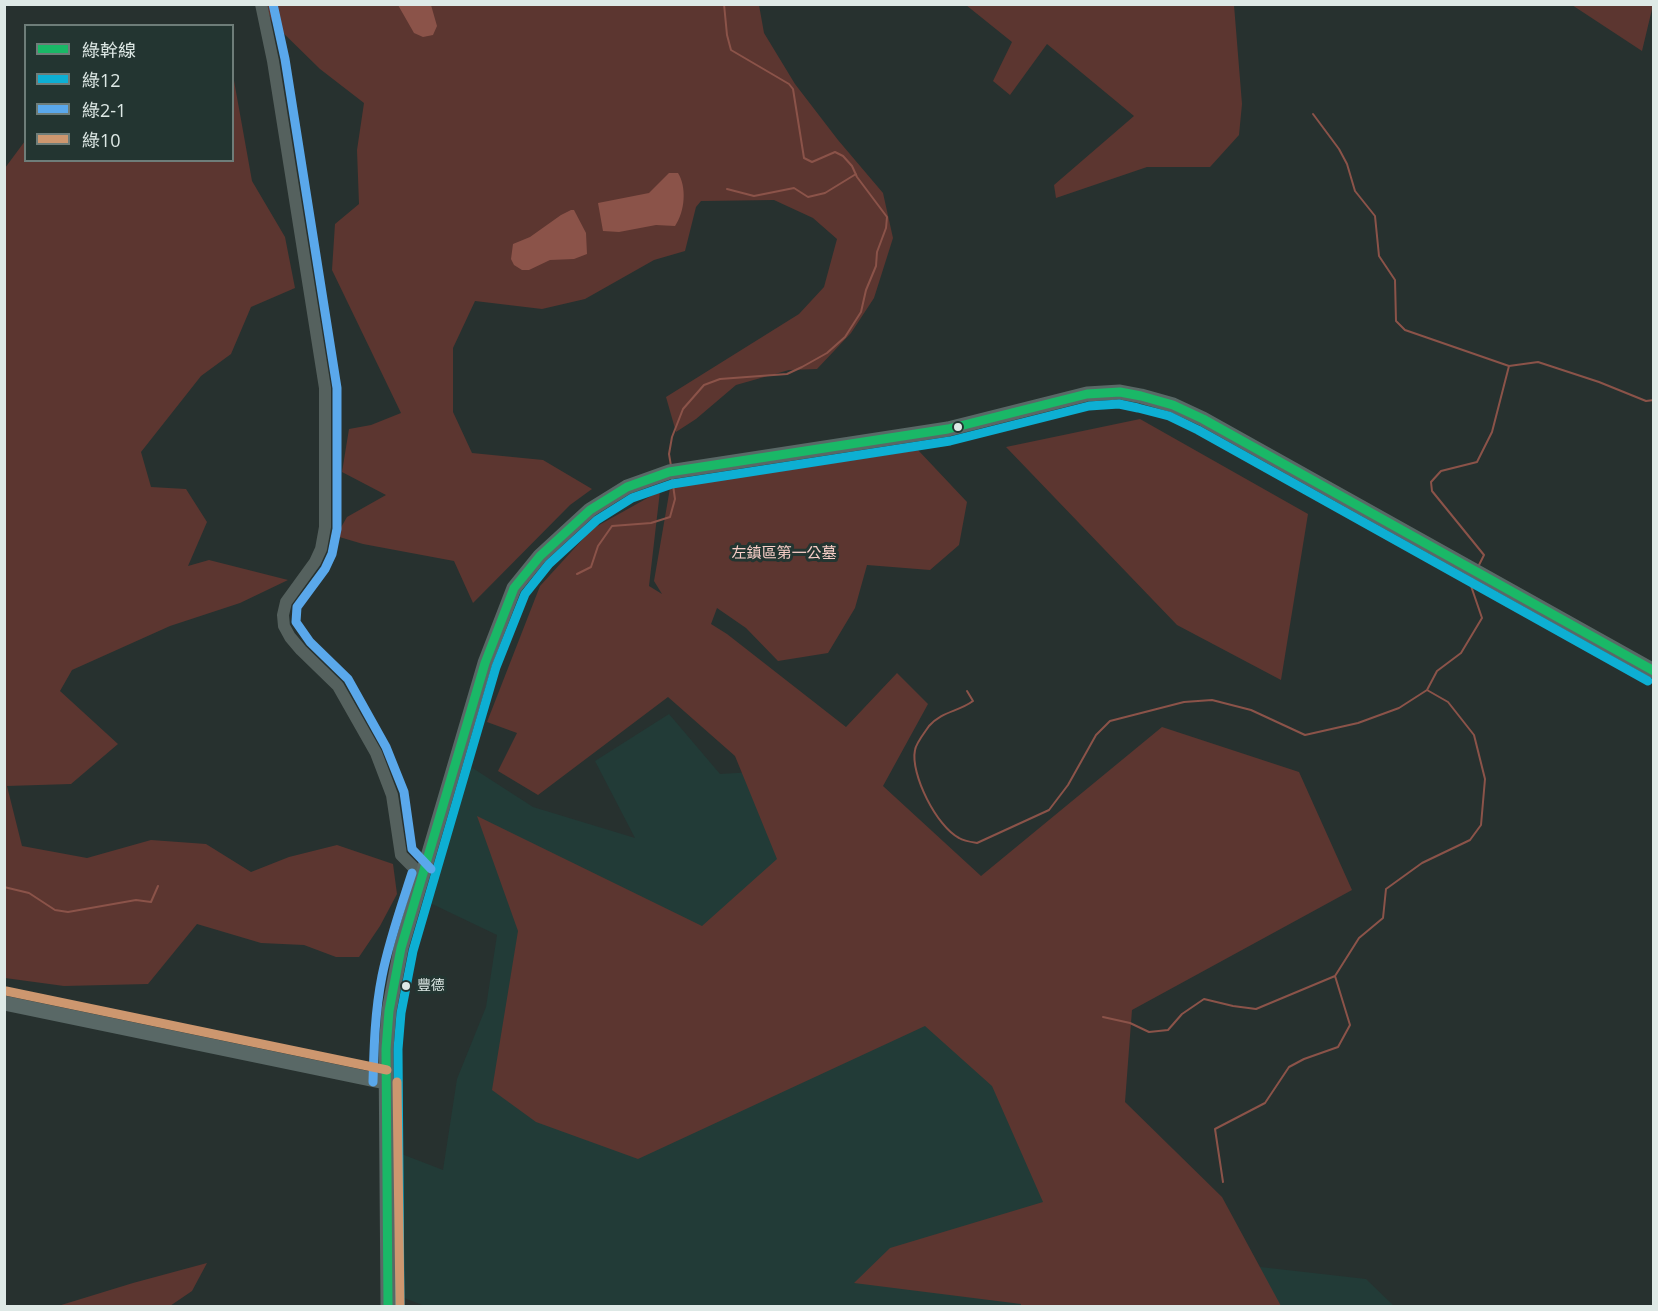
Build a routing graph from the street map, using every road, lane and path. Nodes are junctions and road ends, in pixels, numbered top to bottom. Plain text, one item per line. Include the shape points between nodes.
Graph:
1 (261, 4) edge
2 (1653, 671) edge
3 (423, 877) junction
4 (4, 1003) edge
5 (385, 1082) junction
6 (388, 1306) edge

1 - 3 street via 325,388 325,527 315,562 286,602 284,626 290,638 338,686 376,753 392,795 401,855
2 - 3 main road via 1203,419 1173,405 1120,392 1072,397 948,429 673,471 627,487 584,514 540,556 514,588 485,663
3 - 5 main road via 393,984
4 - 5 main road
5 - 6 main road

